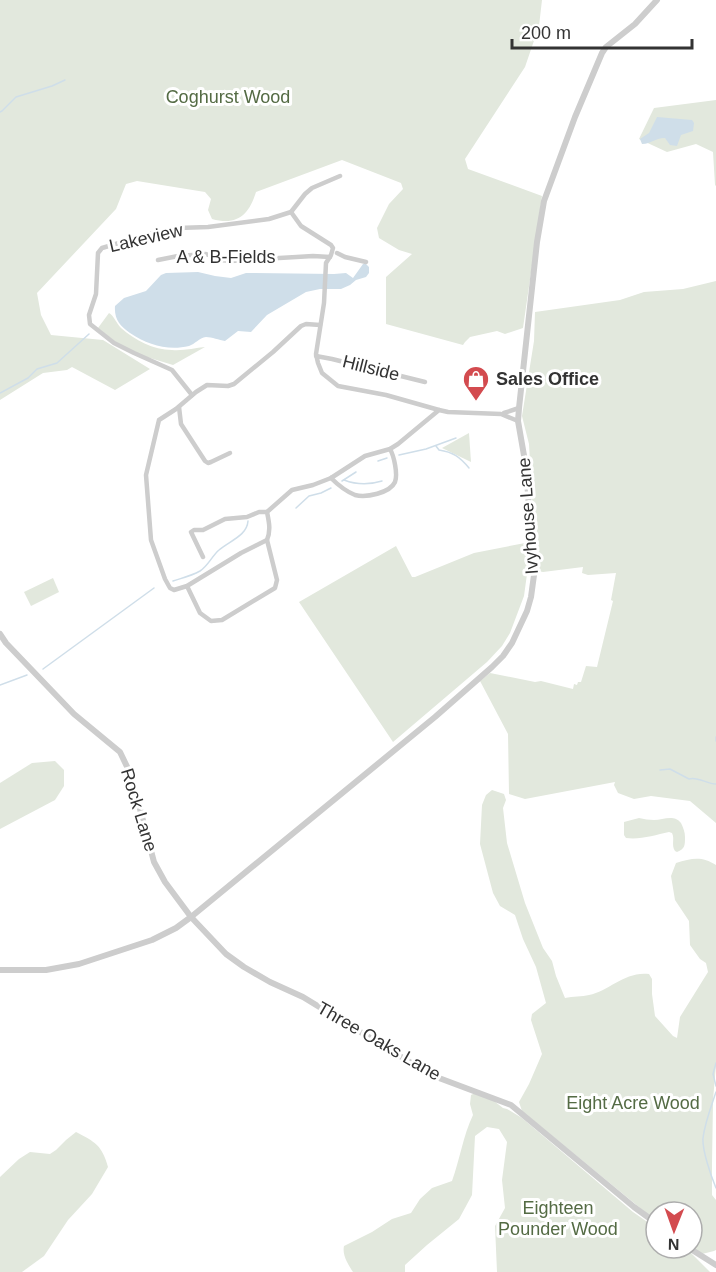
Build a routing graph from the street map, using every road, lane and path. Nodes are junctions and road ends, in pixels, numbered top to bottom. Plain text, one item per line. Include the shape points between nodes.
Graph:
1 (657, 0) edge
2 (340, 176) dead end
3 (291, 212) junction
4 (338, 253) dead end
5 (330, 257) junction
6 (159, 260) dead end
7 (366, 262) dead end
8 (320, 325) junction
9 (316, 356) junction
10 (425, 382) dead end
11 (192, 395) junction
12 (179, 407) junction
13 (519, 408) junction
14 (440, 410) junction
15 (501, 414) junction
16 (518, 421) junction
17 (390, 449) junction
18 (230, 453) dead end
19 (331, 478) junction
20 (267, 512) junction
21 (267, 540) junction
22 (203, 557) dead end
23 (187, 586) junction
24 (0, 634) edge
25 (191, 917) junction
26 (0, 970) edge
27 (644, 1214) edge

1 - 13 street, Ivyhouse Lane via 603,51 546,193
2 - 3 street via 312,188
3 - 5 street via 301,226 331,245
3 - 11 street, Lakeview via 269,219 153,233 102,248 98,253 90,324 114,343 172,370
4 - 7 street
5 - 6 street, A & B-Fields via 231,261 206,254
5 - 8 street
8 - 9 street
8 - 11 street via 301,326 234,384 207,385
9 - 10 street, Hillside
9 - 14 street via 322,373 338,386
11 - 12 street
12 - 18 street via 181,424 205,461
12 - 23 street via 156,424 146,475 151,540 165,579 174,590
13 - 15 street
13 - 16 street, Ivyhouse Lane
14 - 15 street
14 - 17 street
15 - 16 street
16 - 25 street, Ivyhouse Lane via 526,467 534,575 527,611 512,644 435,717
17 - 19 street via 365,456
17 - 19 street via 396,478 382,491 356,495
19 - 20 street via 292,490
20 - 21 street
20 - 22 street via 225,519 191,532
21 - 23 street
21 - 23 street via 277,580 274,588 222,620 211,621 200,613
24 - 25 street, Rock Lane via 74,714 120,752 131,775 154,862
25 - 26 street, Ivyhouse Lane via 152,940 79,964 46,970
25 - 27 street, Three Oaks Lane via 244,967 303,997 430,1075 511,1105

